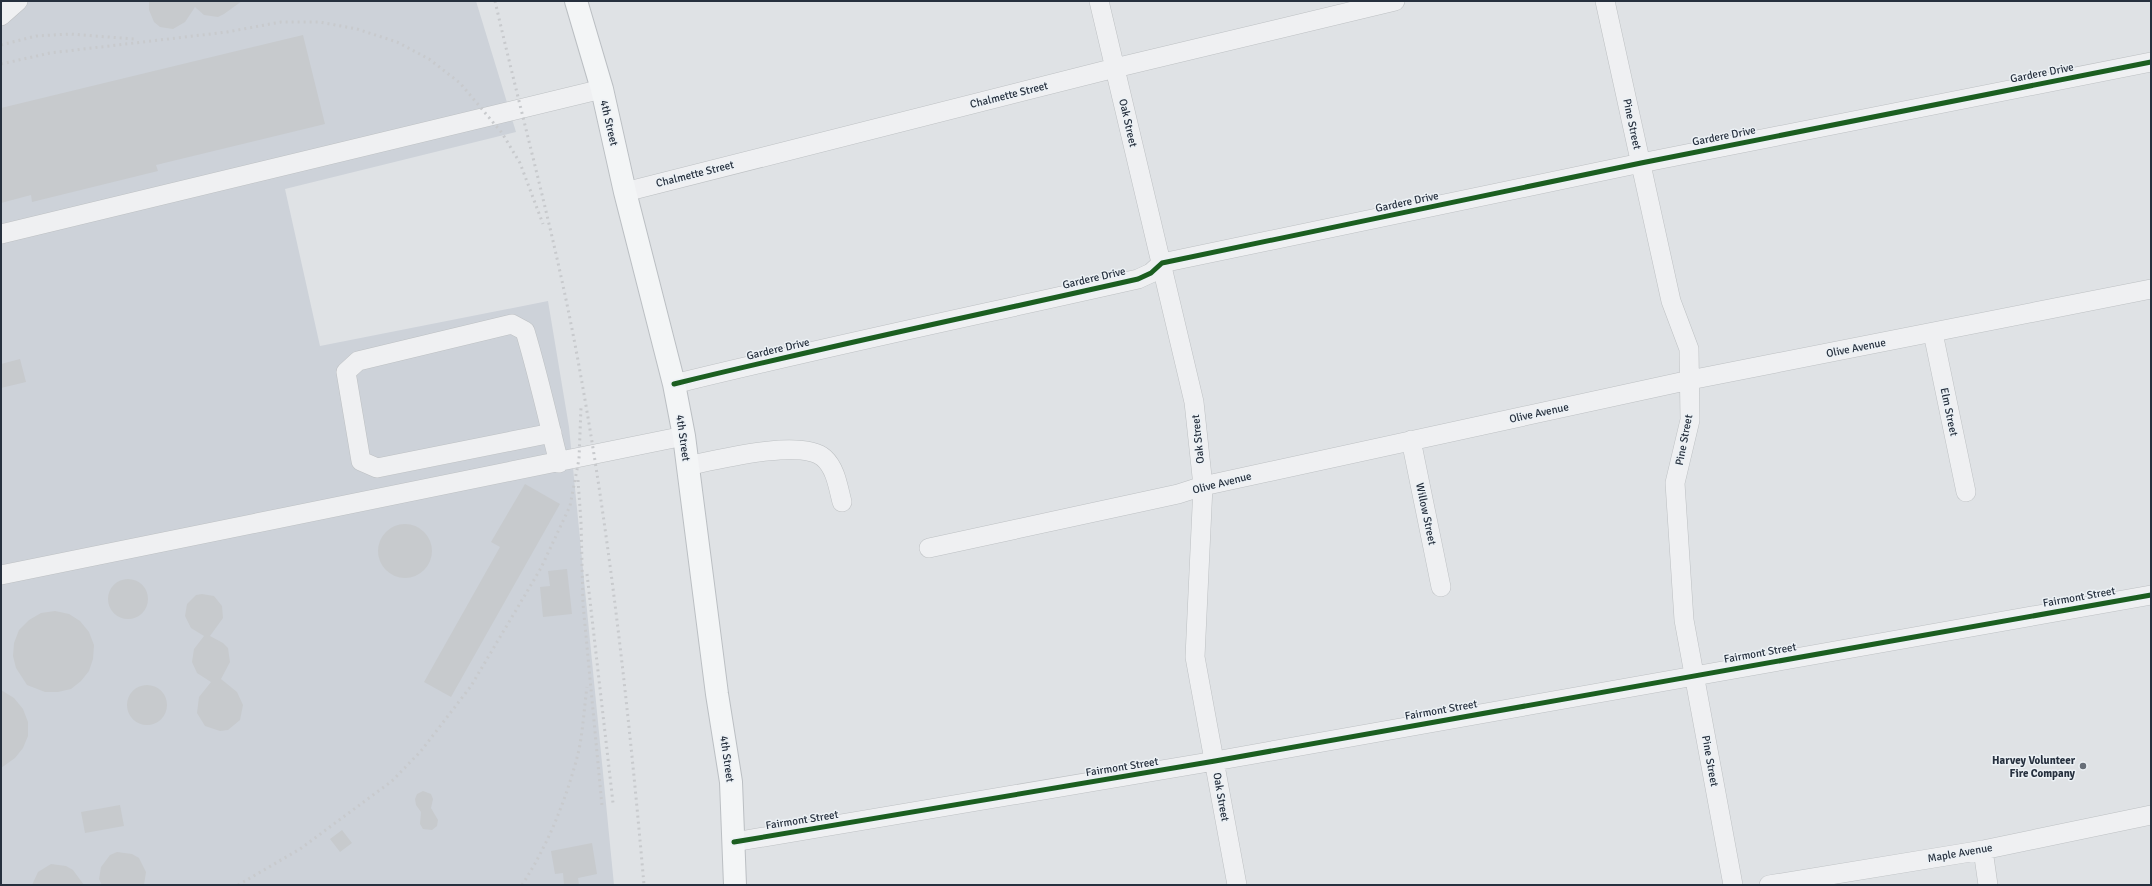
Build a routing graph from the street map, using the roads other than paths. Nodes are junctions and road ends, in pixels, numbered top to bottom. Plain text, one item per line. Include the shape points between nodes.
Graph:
1 (18, 1) edge
2 (576, 1) edge
3 (1099, 1) edge
4 (1395, 1) edge
5 (1606, 1) edge
6 (1, 16) edge
7 (2151, 62) edge
8 (1115, 68) junction
9 (602, 89) junction
10 (1641, 163) junction
11 (625, 192) junction
12 (1, 234) edge
13 (1162, 263) junction
14 (2151, 289) edge
15 (1933, 333) junction
16 (1690, 380) junction
17 (674, 384) junction
18 (552, 433) junction
19 (684, 436) junction
20 (1411, 440) junction
21 (559, 463) junction
22 (687, 466) junction
23 (1202, 486) junction
24 (1966, 492) dead end
25 (842, 502) dead end
26 (929, 548) dead end
27 (1, 575) edge
28 (1441, 587) dead end
29 (2151, 595) edge
30 (1695, 675) junction
31 (1215, 761) junction
32 (2151, 816) edge
33 (734, 842) junction
34 (1983, 850) junction
35 (735, 885) edge
36 (1237, 885) edge
37 (1733, 885) edge
38 (1769, 885) edge
39 (1988, 885) edge

1 - 6 street
2 - 9 main road, 4th Street
3 - 8 street, Oak Street
4 - 8 street, Chalmette Street
5 - 10 street, Pine Street
7 - 10 street, Gardere Drive
8 - 11 street, Chalmette Street
8 - 13 street, Oak Street
9 - 11 main road, 4th Street
9 - 12 street
10 - 13 street, Gardere Drive
10 - 16 street, Pine Street via 1671,301 1689,349
11 - 17 main road, 4th Street
13 - 17 street, Gardere Drive via 1151,273 1138,279 775,359
13 - 23 street, Oak Street via 1194,402
14 - 15 street, Olive Avenue
15 - 16 street, Olive Avenue
15 - 24 street, Elm Street
16 - 20 street, Olive Avenue
16 - 30 street, Pine Street via 1690,420 1675,483 1684,620
17 - 19 main road, 4th Street
18 - 18 street via 525,331 512,324 358,361 346,372 362,461 377,468
18 - 21 street
19 - 21 street
19 - 22 main road, 4th Street
20 - 23 street, Olive Avenue
20 - 28 street, Willow Street
21 - 27 street
22 - 25 street via 774,450 793,448 808,451 823,457 833,469
22 - 33 main road, 4th Street via 731,782
23 - 26 street, Olive Avenue via 1178,494
23 - 31 street, Oak Street via 1195,657
29 - 30 street, Fairmont Street
30 - 31 street, Fairmont Street
30 - 37 street, Pine Street
31 - 33 street, Fairmont Street
31 - 36 street, Oak Street
32 - 34 street, Maple Avenue
33 - 35 main road, 4th Street
34 - 38 street, Maple Avenue
34 - 39 street

